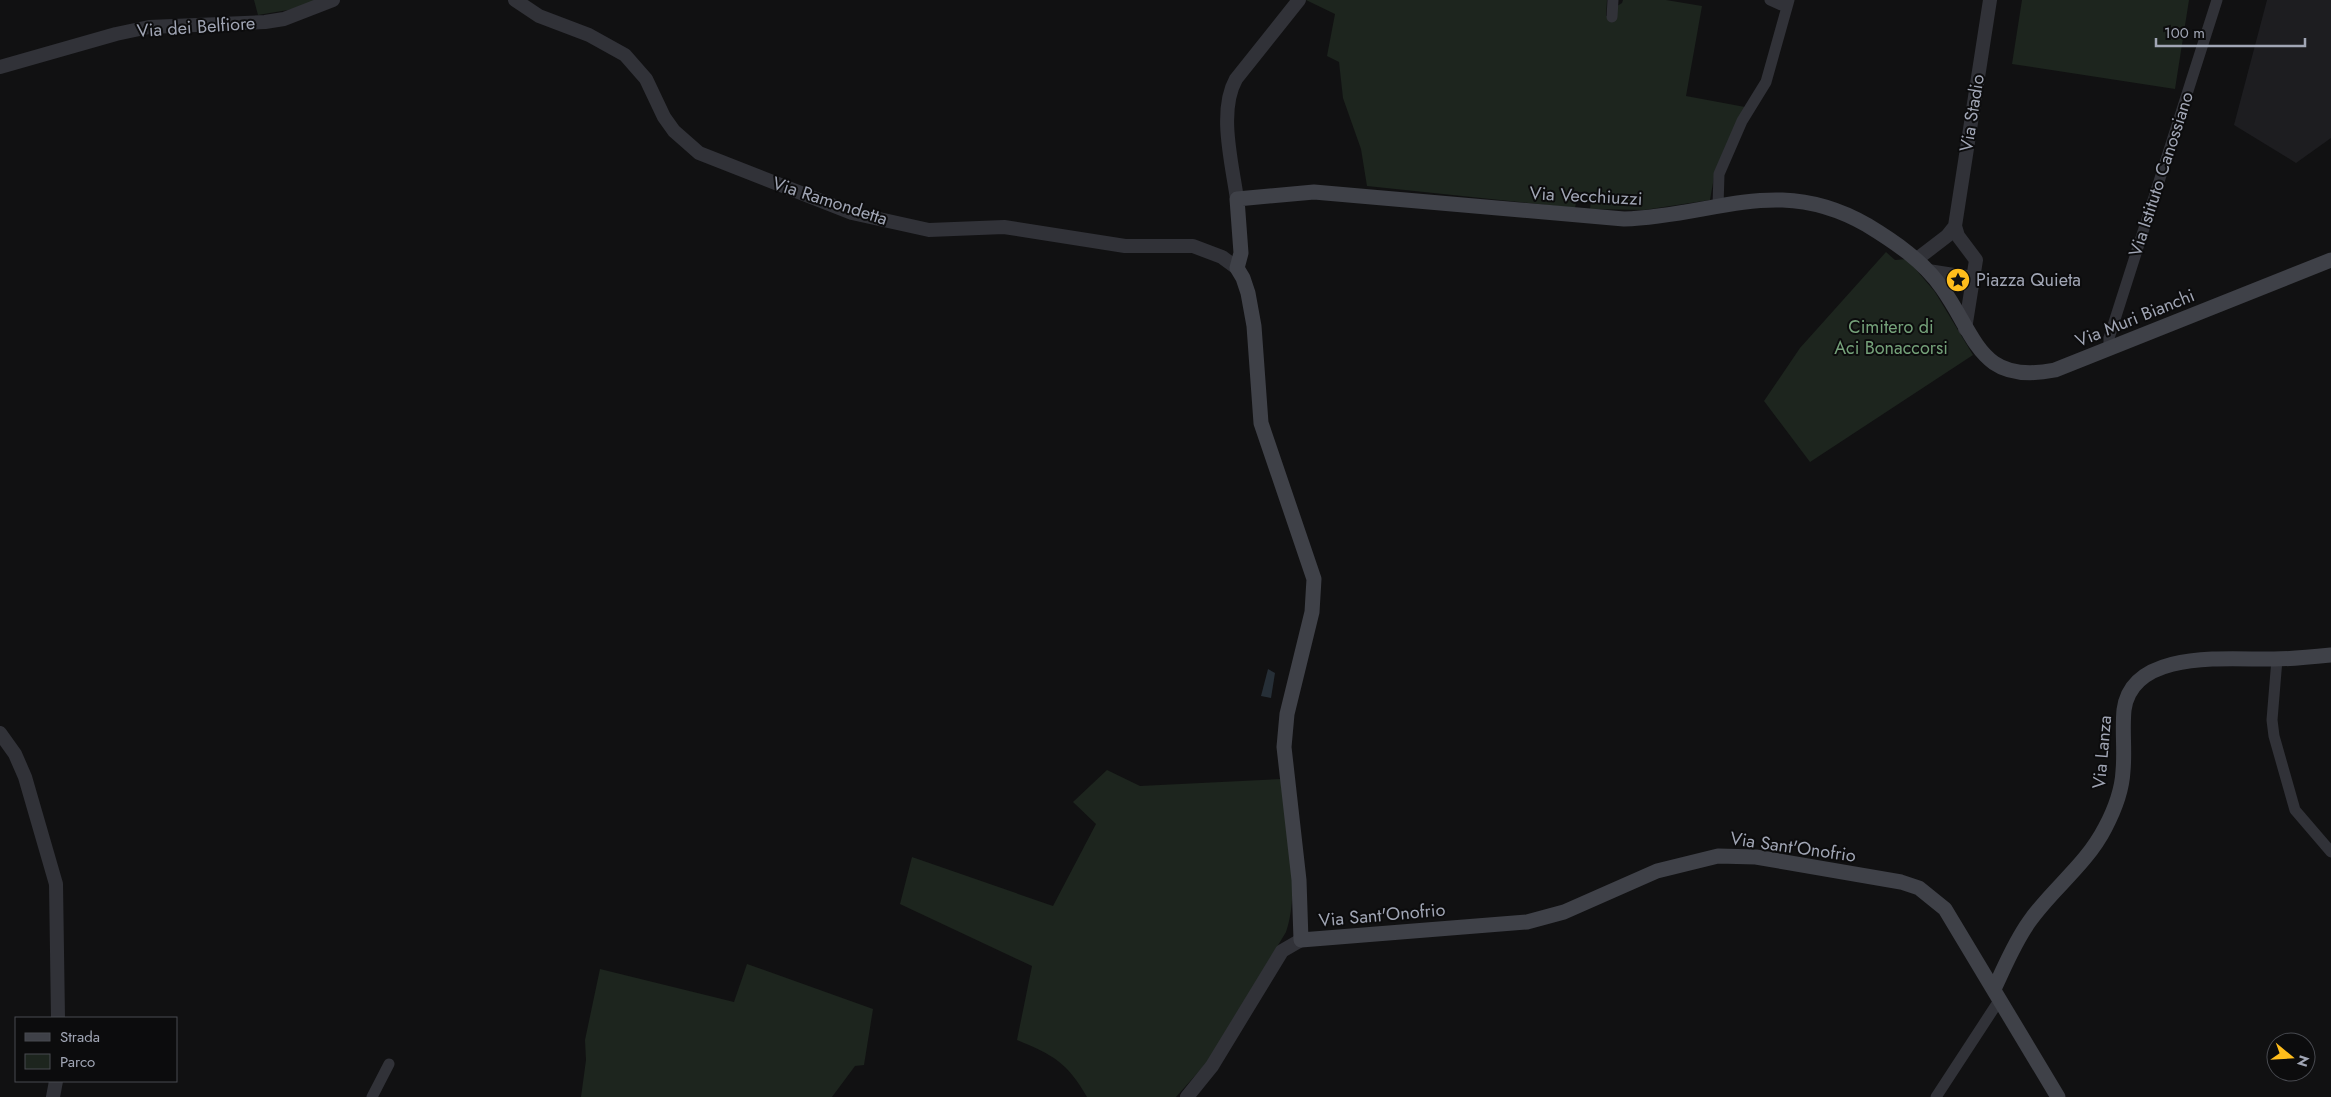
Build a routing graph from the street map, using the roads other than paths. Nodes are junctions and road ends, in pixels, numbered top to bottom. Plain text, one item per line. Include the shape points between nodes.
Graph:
1 (333, 0) edge
2 (515, 0) edge
3 (1299, 0) edge
4 (1613, 0) edge
5 (1770, 0) edge
6 (1990, 0) edge
7 (2217, 0) edge
8 (1788, 3) edge
9 (1612, 17) dead end
10 (0, 67) edge
11 (1236, 199) junction
12 (1718, 206) junction
13 (1955, 226) junction
14 (1917, 259) junction
15 (2331, 260) edge
16 (1237, 268) junction
17 (1928, 271) junction
18 (1973, 278) junction
19 (1965, 328) junction
20 (2109, 349) junction
21 (2331, 655) edge
22 (2277, 660) junction
23 (0, 733) edge
24 (2331, 852) edge
25 (1301, 940) junction
26 (1997, 994) junction
27 (58, 1017) edge
28 (389, 1064) dead end
29 (56, 1082) edge
30 (53, 1097) edge
31 (372, 1097) edge
32 (1188, 1097) edge
33 (1936, 1097) edge
34 (2058, 1097) edge

1 - 10 street, Via dei Belfiore via 284,19 265,22 150,27
2 - 16 street, Via Ramondetta via 538,16 589,35 625,54 646,79 664,118 699,153 852,213 929,230 1014,228 1125,246 1193,246 1222,257
3 - 11 street via 1230,90 1227,112
4 - 9 street
5 - 8 street
6 - 13 street, Via Stadio
7 - 20 street, Via Istituto Canossiano via 2109,338
8 - 12 street via 1766,82 1742,121 1719,174
11 - 12 main road, Via Vecchiuzzi via 1324,192 1624,219 1656,218
11 - 16 main road via 1241,253
12 - 14 main road, Via Vecchiuzzi via 1770,198 1823,206 1867,226
13 - 14 street
13 - 18 street via 1958,236 1976,260
14 - 17 main road, Via Vecchiuzzi
15 - 20 main road, Via Muri Bianchi
16 - 25 main road via 1248,293 1254,326 1261,423 1314,579 1312,612 1287,714 1284,747
17 - 18 street
17 - 19 main road, Via Muri Bianchi
18 - 19 street
19 - 20 main road, Via Muri Bianchi via 1982,353 2016,373 2054,370
21 - 22 main road, Via Lanza
22 - 24 street via 2272,720 2274,736 2295,810
22 - 26 main road, Via Lanza via 2199,660 2161,668 2137,681 2125,708 2123,771 2112,815 2088,856 2030,921 2015,945
23 - 27 street via 25,777 54,876 58,909
25 - 26 main road, Via Sant'Onofrio via 1527,922 1564,912 1657,871 1687,862 1718,856 1756,857 1901,882 1919,888 1946,909
25 - 32 street via 1282,951 1212,1066
26 - 33 street
26 - 34 main road, Via Sant'Onofrio
28 - 31 street
29 - 30 street

